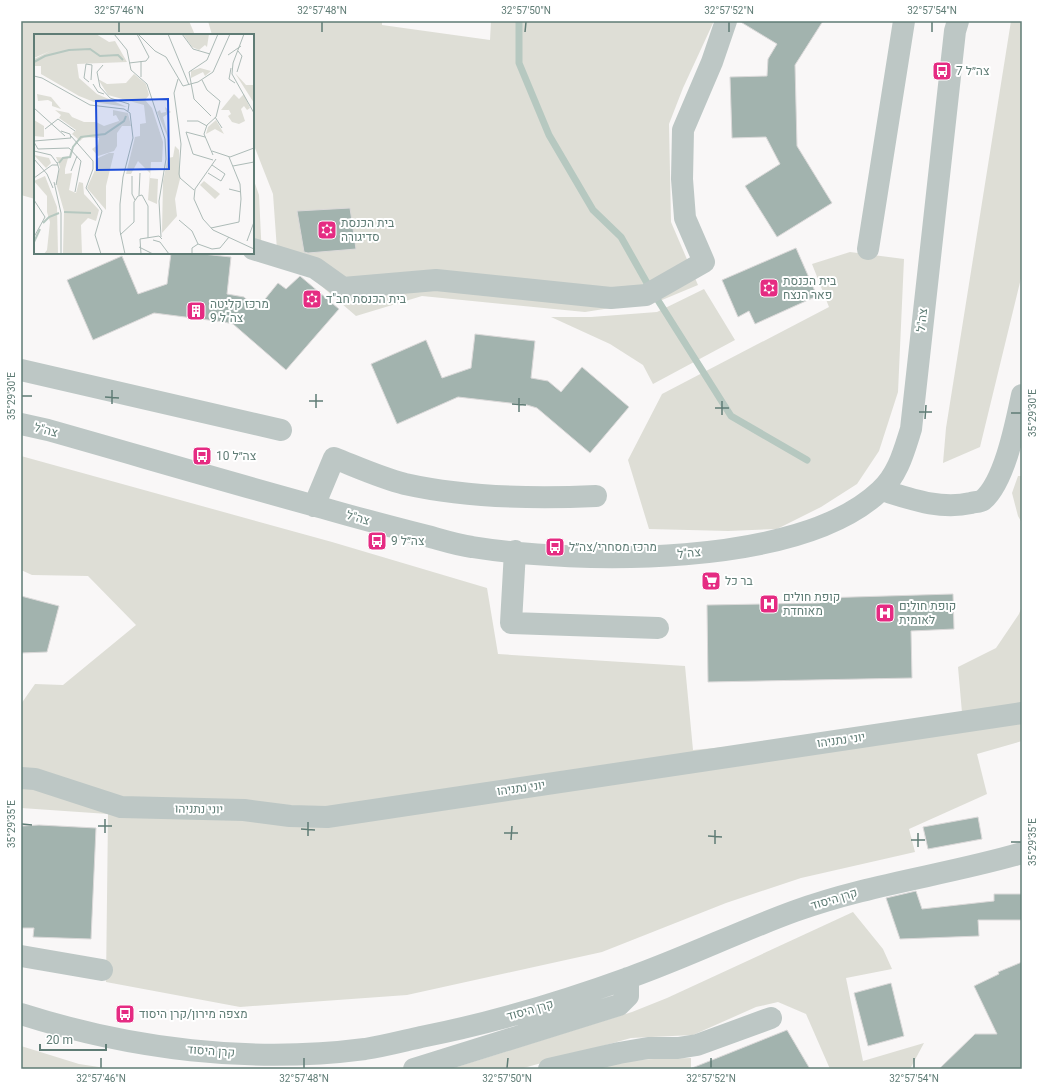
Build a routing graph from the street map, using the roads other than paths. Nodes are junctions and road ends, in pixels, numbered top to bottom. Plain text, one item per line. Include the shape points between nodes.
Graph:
1 (726, 21) edge
2 (904, 21) edge
3 (958, 21) edge
4 (254, 249) edge
5 (868, 249) dead end
6 (21, 370) edge
7 (1022, 395) edge
8 (21, 424) edge
9 (281, 430) dead end
10 (882, 490) junction
11 (596, 496) dead end
12 (314, 506) junction
13 (515, 552) junction
14 (658, 628) dead end
15 (1022, 713) edge
16 (21, 778) edge
17 (1022, 853) edge
18 (21, 956) edge
19 (102, 970) dead end
20 (628, 978) junction
21 (21, 1014) edge
22 (771, 1018) dead end
23 (414, 1069) edge
24 (549, 1069) edge

1 - 4 street via 712,62 683,130 682,179 685,218 704,262 646,295 611,298 436,280 344,288 314,268
2 - 5 street
3 - 10 street, צה"ל via 952,54 911,429 901,462
6 - 9 street
7 - 10 street via 1006,461 994,486 982,500 962,505 928,504
8 - 12 street, צה"ל
10 - 13 street, צה"ל via 854,512 817,529 776,541 652,557
11 - 12 street via 525,497 458,493 404,484 334,458
12 - 13 street, צה"ל via 471,547
13 - 14 street via 512,623
15 - 16 street, יוני נתניהו via 327,817 290,816 244,810 121,807 35,778
17 - 20 street, קרן היסוד via 862,890 796,911
18 - 19 street
20 - 21 street, קרן היסוד via 530,1012 449,1032 366,1049 280,1055 144,1045 68,1029
20 - 23 street via 628,996 619,1005
22 - 24 street via 697,1045 648,1048

